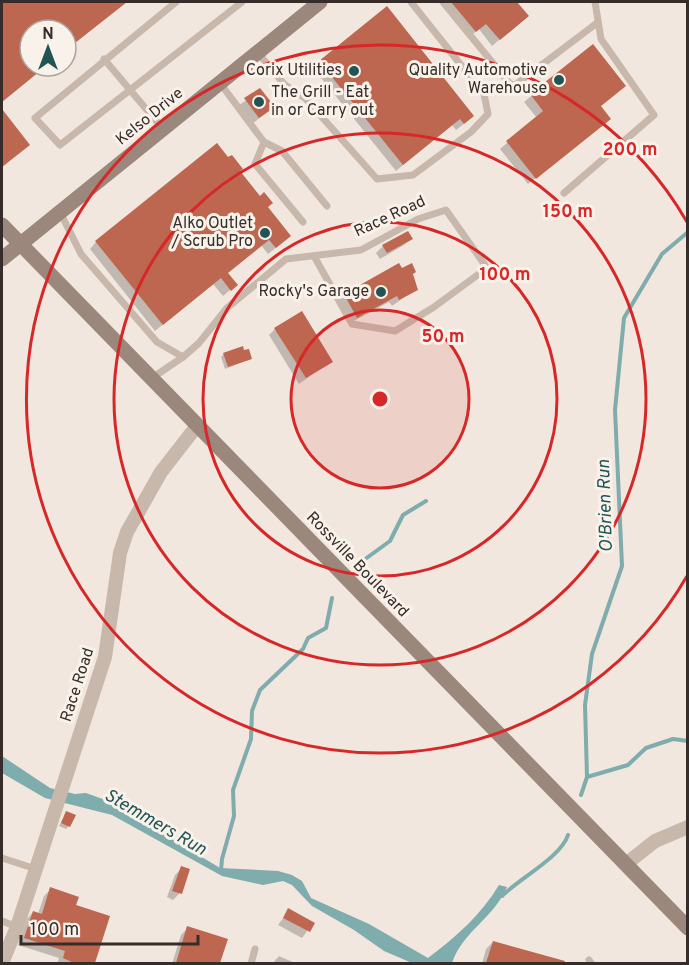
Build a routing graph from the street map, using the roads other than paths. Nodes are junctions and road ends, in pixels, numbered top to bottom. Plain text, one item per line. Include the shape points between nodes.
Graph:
1 (176, 2) edge
2 (243, 2) edge
3 (320, 2) edge
4 (411, 2) edge
5 (443, 2) edge
6 (594, 2) edge
7 (597, 23) junction
8 (257, 53) junction
9 (104, 58) junction
10 (220, 83) junction
11 (131, 90) junction
12 (163, 129) junction
13 (264, 142) junction
14 (564, 193) dead end
15 (327, 206) dead end
16 (60, 212) junction
17 (303, 222) dead end
18 (2, 225) edge
19 (20, 244) junction
20 (314, 256) junction
21 (2, 259) edge
22 (183, 357) junction
23 (150, 380) junction
24 (196, 427) junction
25 (687, 827) edge
26 (2, 858) edge
27 (626, 864) junction
28 (36, 869) junction
29 (2, 921) edge
30 (17, 927) junction
31 (687, 928) edge
32 (255, 949) dead end
33 (2, 962) edge
34 (7, 963) edge
35 (251, 963) edge

1 - 9 lane
2 - 11 lane
3 - 8 main road, Kelso Drive
4 - 8 lane via 484,94 488,114 471,132 413,175 377,178
5 - 7 lane via 510,84 515,85
6 - 7 lane
7 - 14 lane via 601,39 654,115
8 - 10 main road, Kelso Drive
9 - 11 lane
9 - 11 lane via 35,118 60,145
10 - 12 main road, Kelso Drive
10 - 13 lane
11 - 12 lane
12 - 16 main road, Kelso Drive
13 - 15 lane via 282,151
13 - 17 lane via 255,164
16 - 19 main road, Kelso Drive
16 - 22 lane via 81,254 157,342
18 - 19 main road, Rossville Boulevard
19 - 21 main road, Kelso Drive
19 - 23 main road, Rossville Boulevard
20 - 20 lane, Race Road via 361,250 418,219 446,210 487,268 395,331 352,324
20 - 22 lane, Race Road via 286,259 227,308
22 - 23 lane, Race Road
23 - 24 main road, Rossville Boulevard
24 - 27 main road, Rossville Boulevard
24 - 28 street, Race Road via 161,472 127,532 120,553 105,657
25 - 27 street via 655,841
26 - 28 lane
27 - 31 main road, Rossville Boulevard
28 - 30 street, Race Road
29 - 30 lane
30 - 33 street, Race Road
32 - 35 lane
33 - 34 street

